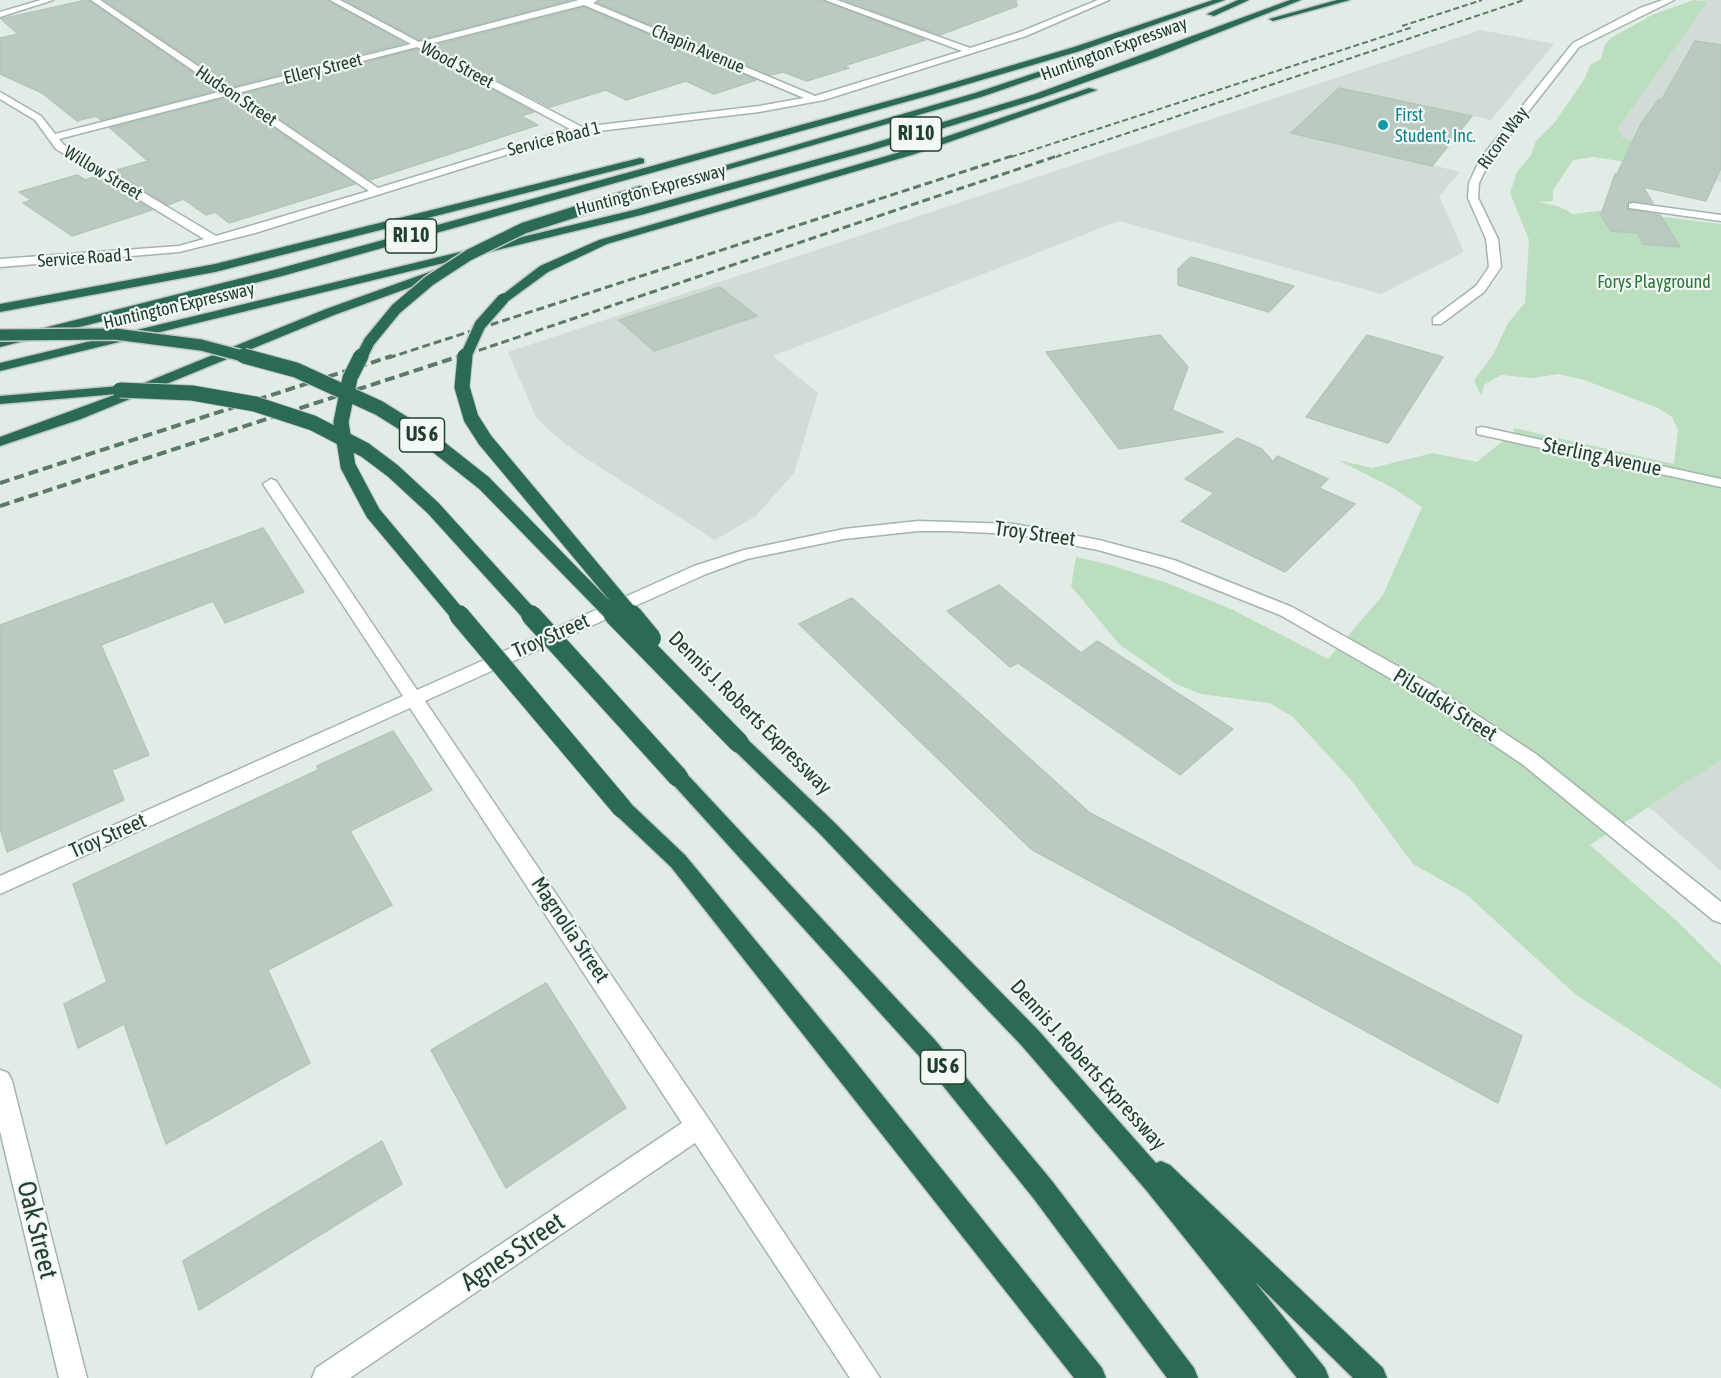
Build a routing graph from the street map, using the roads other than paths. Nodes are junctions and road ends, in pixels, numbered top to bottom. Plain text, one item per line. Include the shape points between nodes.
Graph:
1 (49, 0) edge
2 (95, 0) edge
3 (334, 0) edge
4 (829, 0) edge
5 (1077, 0) edge
6 (1105, 0) edge
7 (1221, 0) edge
8 (1245, 0) edge
9 (1297, 0) edge
10 (1346, 0) edge
11 (1670, 0) edge
12 (587, 1) edge
13 (1182, 2) dead end
14 (1094, 5) junction
15 (0, 15) edge
16 (1190, 22) dead end
17 (1179, 26) dead end
18 (1210, 34) junction
19 (1191, 41) junction
20 (418, 45) junction
21 (971, 51) junction
22 (1054, 56) junction
23 (1121, 79) dead end
24 (1101, 87) dead end
25 (231, 92) junction
26 (0, 95) edge
27 (815, 99) junction
28 (821, 123) junction
29 (580, 130) junction
30 (51, 138) junction
31 (376, 191) junction
32 (1633, 206) dead end
33 (1721, 218) edge
34 (215, 241) junction
35 (520, 243) junction
36 (0, 263) edge
37 (0, 308) edge
38 (1437, 321) dead end
39 (0, 335) edge
40 (0, 343) edge
41 (0, 367) edge
42 (0, 400) edge
43 (1482, 430) dead end
44 (0, 442) edge
45 (1721, 483) edge
46 (272, 484) dead end
47 (1134, 553) joint
48 (416, 697) junction
49 (739, 743) junction
50 (0, 885) edge
51 (1721, 914) edge
52 (0, 1082) edge
53 (1091, 1106) junction
54 (699, 1126) junction
55 (73, 1378) edge
56 (326, 1378) edge
57 (866, 1378) edge
58 (1092, 1378) edge
59 (1184, 1378) edge
60 (1315, 1378) edge
61 (1373, 1378) edge

1 - 15 street
2 - 25 street, Hudson Street
3 - 20 street, Wood Street
4 - 21 street
5 - 14 street
6 - 14 street, Service Road 1
7 - 22 highway, Huntington Expressway / RI 10
8 - 16 highway
9 - 18 highway, Huntington Expressway / RI 10
10 - 18 highway
11 - 38 street, Ricom Way via 1576,45 1484,161 1474,183 1473,198 1492,239 1495,267 1480,290
12 - 20 street, Ellery Street
12 - 27 street, Chapin Avenue
13 - 22 highway
14 - 21 street, Service Road 1
17 - 58 highway, bridge via 968,98 642,190 524,228 469,255 423,285 396,309 369,342 350,378 341,422 348,466 373,513 622,808 685,870
18 - 19 highway, Huntington Expressway / RI 10
19 - 23 highway via 1149,69
19 - 35 highway, Huntington Expressway / RI 10 via 1086,80 921,132
20 - 25 street, Ellery Street
20 - 29 street, Wood Street
21 - 27 street, Service Road 1
22 - 28 highway, Huntington Expressway / RI 10
24 - 49 highway, bridge via 911,152 603,242 544,269 503,299 474,336 463,366 464,398 477,429
25 - 30 street, Ellery Street
25 - 31 street, Hudson Street
26 - 30 street, Willow Street via 38,118
27 - 29 street, Service Road 1
28 - 37 highway via 579,175 215,268
28 - 40 highway, Huntington Expressway / RI 10 via 289,270
29 - 31 street, Service Road 1
30 - 34 street, Willow Street
31 - 34 street, Service Road 1
32 - 33 street
34 - 36 street, Service Road 1 via 145,254
35 - 41 highway, Huntington Expressway / RI 10
35 - 44 highway via 351,304 109,403
39 - 49 highway, Dennis J. Roberts Expressway / US 6, bridge via 115,334 201,345 296,370 379,408 427,438 484,483
42 - 59 highway, US 6, bridge via 120,390 192,393 255,404 314,423 365,450 393,471 433,508 934,1056 1042,1190
43 - 45 street, Sterling Avenue
46 - 48 street, Magnolia Street
47 - 48 street, Troy Street via 1055,536 978,526 881,529 798,543 744,555 681,577
47 - 51 street, Pilsudski Street via 1286,611 1427,691 1529,759
48 - 50 street, Troy Street
48 - 54 street, Magnolia Street
49 - 53 highway, Dennis J. Roberts Expressway / US 6 via 973,977
52 - 55 street, Oak Street
53 - 60 highway, Dennis J. Roberts Expressway / US 6
53 - 61 highway
54 - 56 street, Agnes Street
54 - 57 street, Magnolia Street

